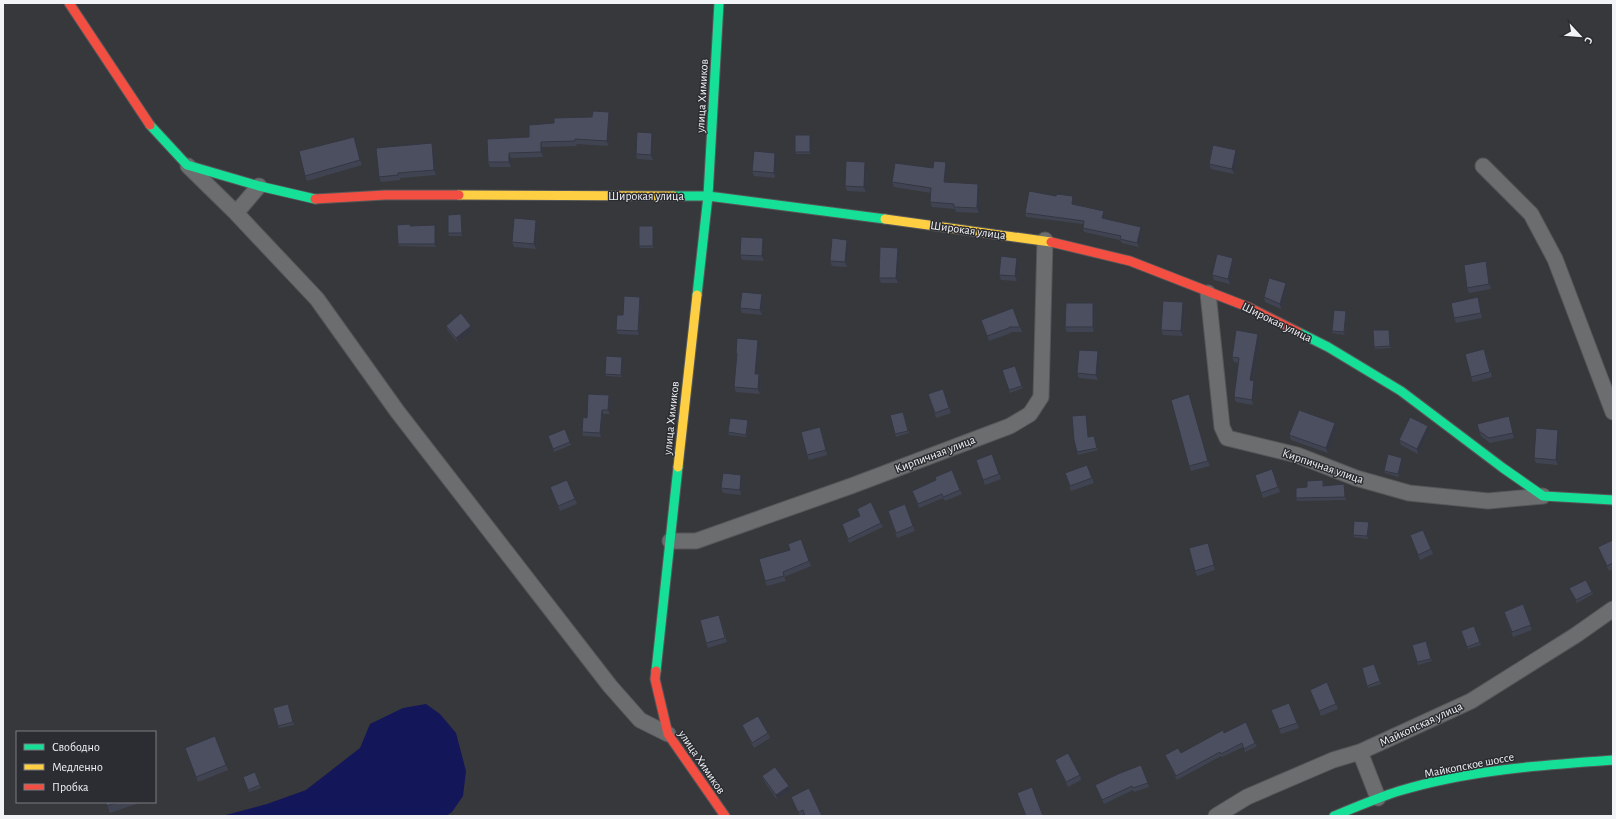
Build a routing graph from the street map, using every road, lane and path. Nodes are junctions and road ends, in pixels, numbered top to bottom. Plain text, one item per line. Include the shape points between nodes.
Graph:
1 (69, 3) edge
2 (719, 3) edge
3 (186, 165) junction
4 (1483, 166) dead end
5 (259, 186) junction
6 (708, 196) junction
7 (236, 213) junction
8 (1045, 240) junction
9 (1208, 293) junction
10 (1613, 412) edge
11 (1543, 496) junction
12 (1613, 500) edge
13 (670, 541) junction
14 (1613, 609) edge
15 (668, 734) junction
16 (1360, 752) junction
17 (1613, 760) edge
18 (1378, 798) junction
19 (725, 816) edge
20 (1216, 816) edge
21 (1334, 816) edge

1 - 3 street via 150,125
2 - 6 street, улица Химиков
3 - 5 street, Широкая улица
3 - 7 street
4 - 10 street via 1531,214 1555,258
5 - 6 street, Широкая улица via 312,199 386,195
5 - 7 street
6 - 8 street, Широкая улица
6 - 13 street, улица Химиков
7 - 15 street via 317,299 397,411 610,686 640,720
8 - 9 street, Широкая улица via 1130,261
8 - 13 street, Кирпичная улица via 1041,397 1030,414 1010,426 696,541
9 - 11 street, Широкая улица via 1248,307 1328,347 1401,391
9 - 11 street, Кирпичная улица via 1222,427 1227,438 1297,455 1356,478 1409,493 1488,501
11 - 12 street
13 - 15 street, улица Химиков via 655,679
14 - 16 street, Майкопская улица via 1576,636 1471,701
15 - 19 street, улица Химиков
16 - 18 street
16 - 20 street, Майкопская улица via 1333,760 1248,797
17 - 18 street, Майкопское шоссе via 1494,771 1436,782
18 - 21 street, Майкопское шоссе

